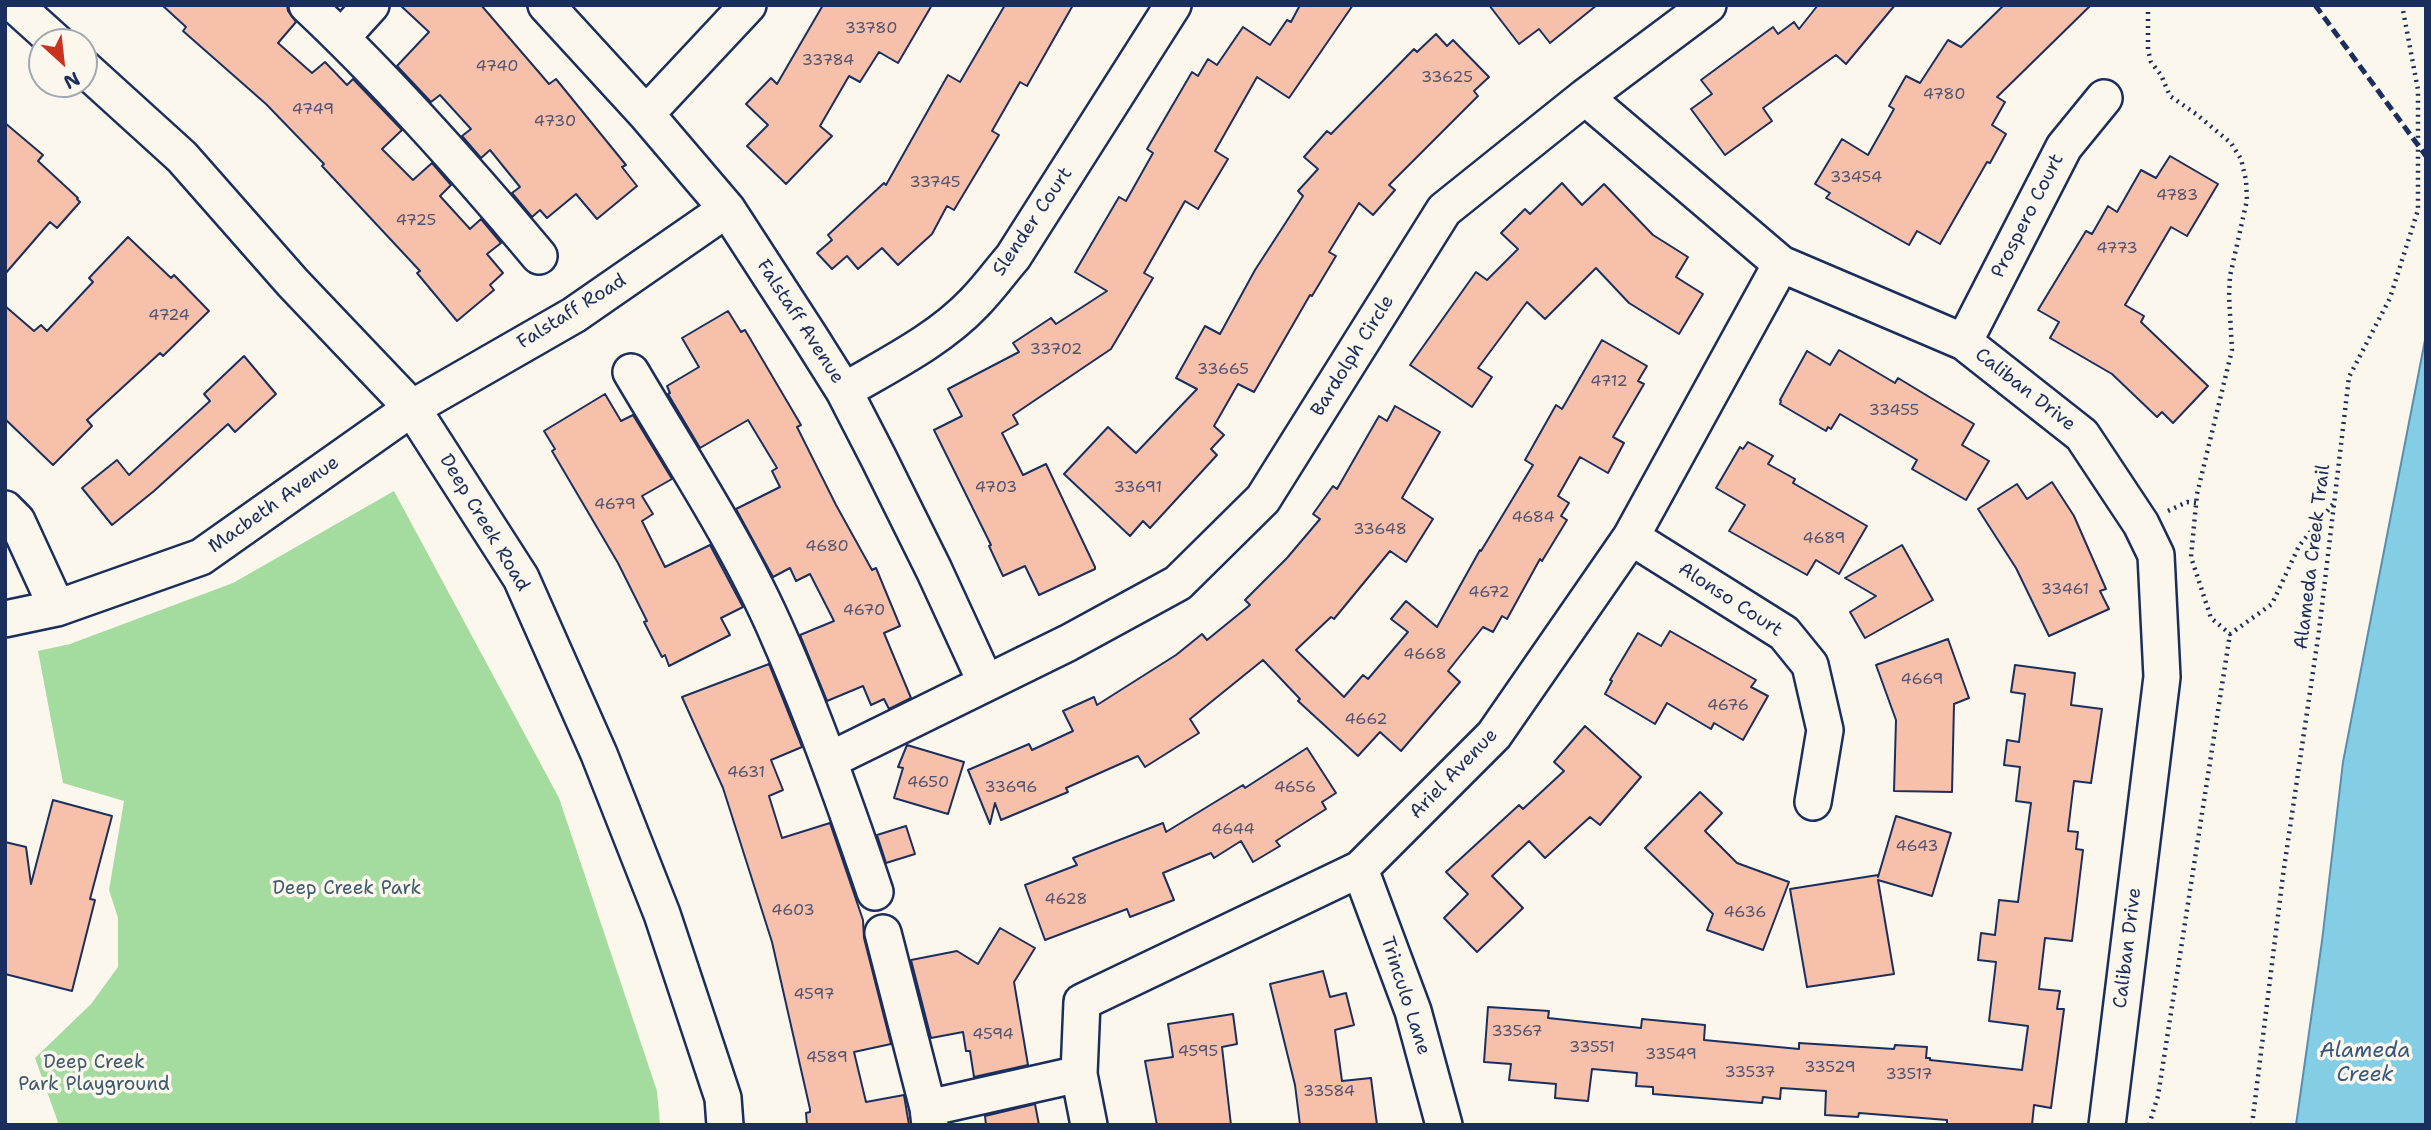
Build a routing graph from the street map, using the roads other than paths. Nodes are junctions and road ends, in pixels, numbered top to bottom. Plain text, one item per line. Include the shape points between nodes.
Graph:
1 (15, 5) edge
2 (307, 5) edge
3 (372, 5) edge
4 (546, 5) edge
5 (748, 5) edge
6 (1173, 5) edge
7 (1708, 5) edge
8 (40, 28) edge
9 (341, 38) junction
10 (98, 81) edge
11 (1585, 97) junction
12 (2105, 98) dead end
13 (646, 114) junction
14 (727, 209) junction
15 (539, 256) dead end
16 (1781, 264) junction
17 (1964, 342) junction
18 (631, 372) dead end
19 (844, 391) junction
20 (412, 408) junction
21 (5, 509) edge
22 (1631, 537) junction
23 (57, 608) junction
24 (5, 619) edge
25 (986, 683) junction
26 (830, 760) junction
27 (1813, 802) dead end
28 (1360, 869) junction
29 (875, 892) dead end
30 (883, 933) dead end
31 (1079, 1074) junction
32 (929, 1116) edge
33 (725, 1125) edge
34 (1089, 1125) edge
35 (1444, 1125) edge
36 (2106, 1125) edge

1 - 8 street
2 - 9 street
3 - 9 street
4 - 13 street, Falstaff Avenue
5 - 13 street
6 - 19 street, Slender Court via 1013,257 974,304
7 - 11 street, Bardolph Circle
9 - 15 street via 464,166
10 - 20 street, Deep Creek Road via 181,157
11 - 16 street, Caliban Drive
11 - 25 street, Bardolph Circle via 1444,210 1264,499 1178,583
12 - 17 street, Prospero Court via 2064,147
13 - 14 street, Falstaff Avenue
14 - 19 street, Falstaff Avenue
14 - 20 street, Falstaff Road via 574,315
16 - 17 street, Caliban Drive
16 - 22 street, Ariel Avenue
17 - 36 street, Caliban Drive via 2082,435 2141,524 2156,555 2162,677
18 - 26 street via 721,524 779,635
19 - 25 street, Falstaff Avenue
20 - 23 street, Macbeth Avenue via 201,556
20 - 33 street, Deep Creek Road via 521,578 599,754 662,914 723,1098
21 - 23 street via 17,521
22 - 27 street, Alonso Court via 1784,632 1810,665 1825,730
22 - 28 street, Ariel Avenue via 1494,735
23 - 24 street, Macbeth Avenue
25 - 26 street, Bardolph Circle
26 - 29 street
28 - 31 street, Ariel Avenue via 1082,1002
28 - 35 street, Trinculo Lane via 1413,1011
30 - 32 street
31 - 32 street
31 - 34 street, Ariel Avenue

